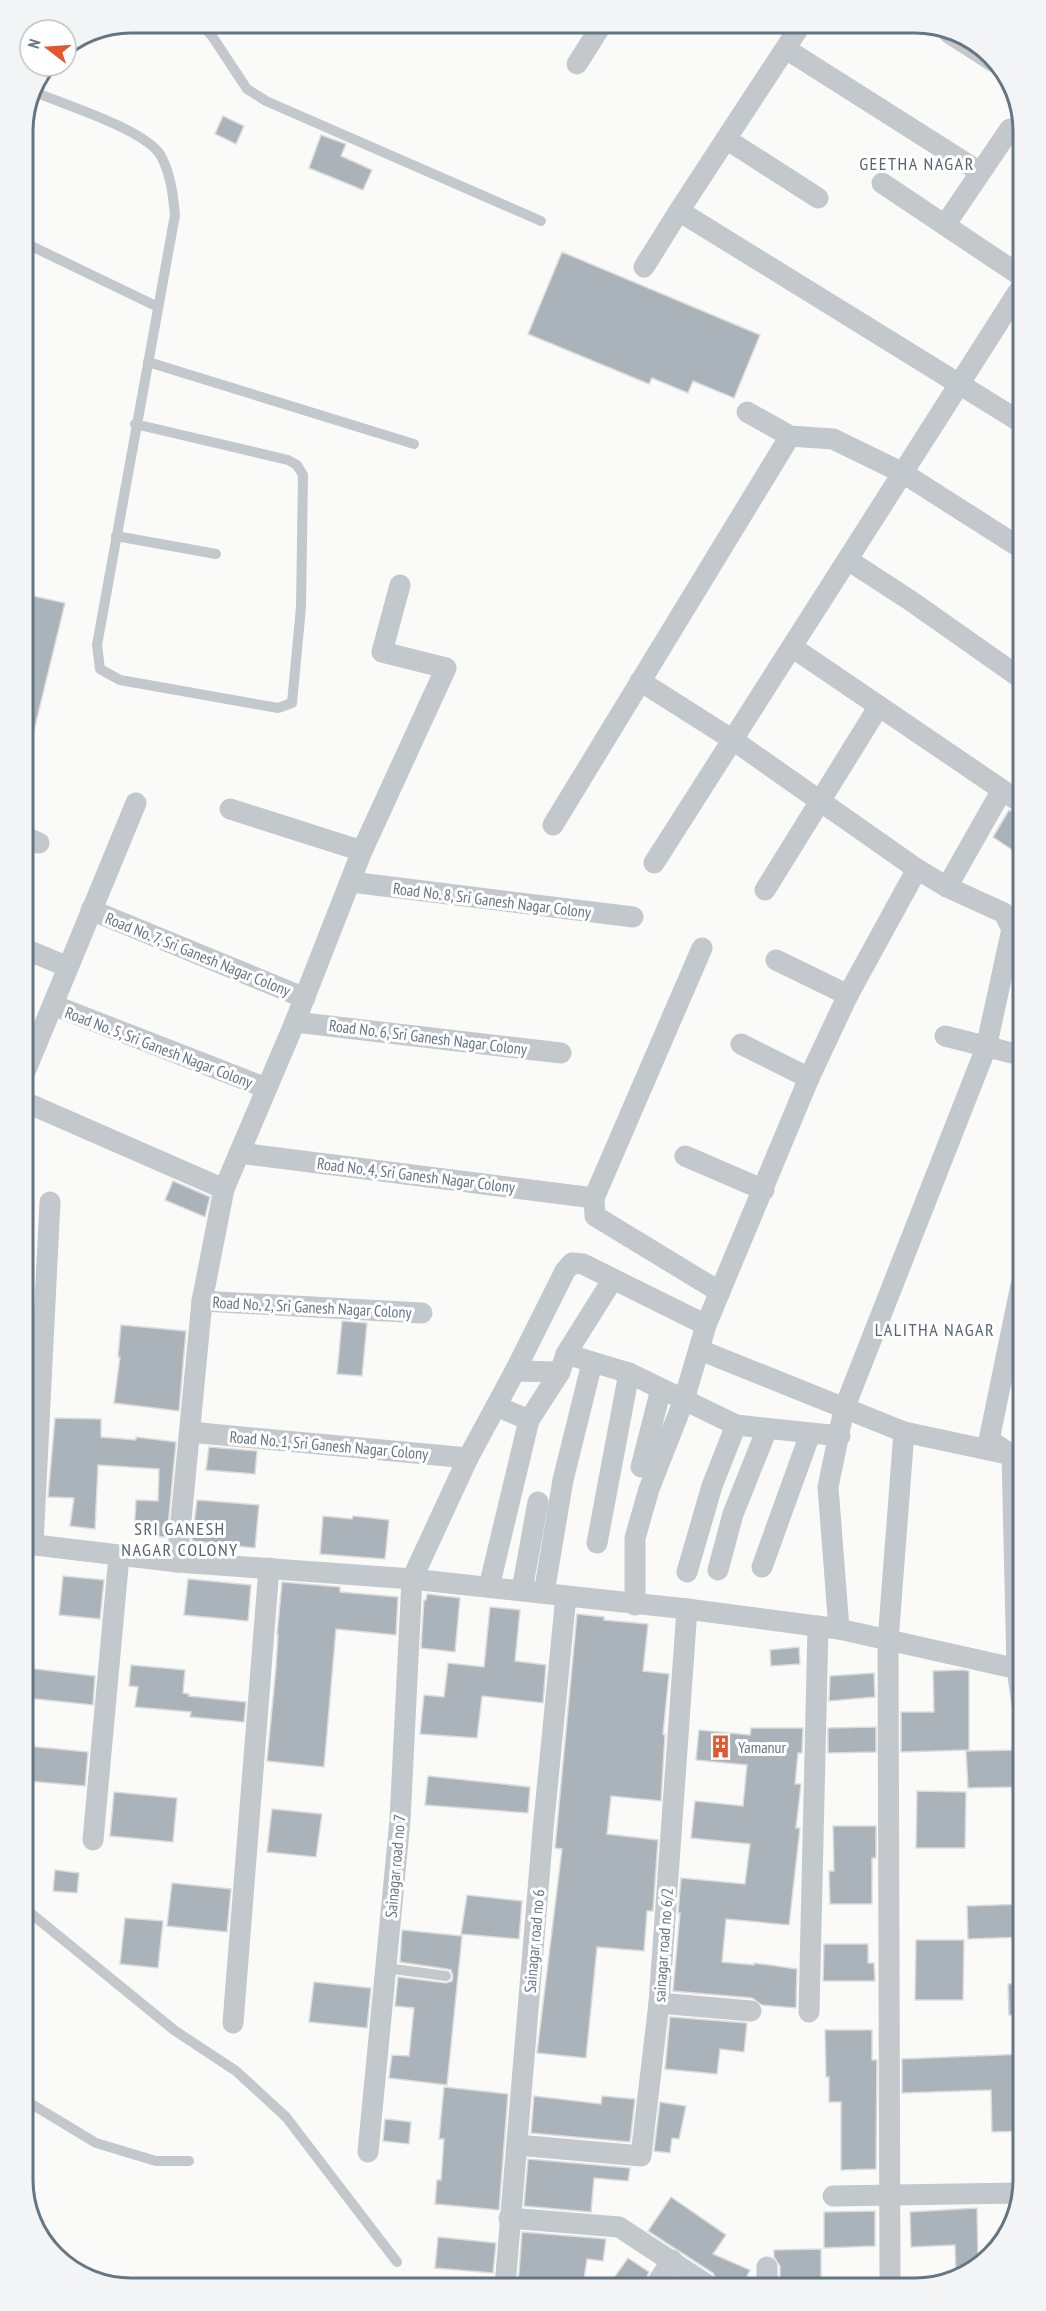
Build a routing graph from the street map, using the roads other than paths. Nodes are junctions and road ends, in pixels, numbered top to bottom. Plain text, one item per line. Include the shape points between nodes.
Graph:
1 (209, 33) edge
2 (597, 33) edge
3 (796, 33) edge
4 (786, 49) junction
5 (577, 64) dead end
6 (40, 94) edge
7 (1010, 129) dead end
8 (726, 139) junction
9 (980, 172) junction
10 (882, 183) dead end
11 (818, 198) dead end
12 (679, 211) junction
13 (542, 221) dead end
14 (945, 225) junction
15 (33, 247) edge
16 (644, 267) dead end
17 (1013, 271) edge
18 (1013, 300) edge
19 (158, 308) junction
20 (148, 362) junction
21 (959, 385) junction
22 (747, 412) dead end
23 (1013, 418) edge
24 (135, 424) junction
25 (790, 436) junction
26 (414, 444) dead end
27 (903, 473) junction
28 (116, 536) junction
29 (1013, 543) edge
30 (216, 554) dead end
31 (848, 560) junction
32 (400, 585) dead end
33 (792, 647) junction
34 (1013, 673) edge
35 (640, 681) junction
36 (879, 706) junction
37 (733, 740) junction
38 (1002, 790) junction
39 (1013, 797) edge
40 (820, 802) junction
41 (136, 803) dead end
42 (230, 809) dead end
43 (553, 825) dead end
44 (362, 851) junction
45 (654, 863) dead end
46 (916, 869) junction
47 (351, 882) junction
48 (947, 887) junction
49 (765, 890) dead end
50 (91, 910) junction
51 (633, 917) dead end
52 (702, 948) dead end
53 (33, 952) edge
54 (776, 960) dead end
55 (68, 967) junction
56 (848, 995) junction
57 (305, 998) junction
58 (53, 1005) junction
59 (295, 1022) junction
60 (945, 1036) dead end
61 (741, 1044) dead end
62 (986, 1048) junction
63 (33, 1053) edge
64 (561, 1053) dead end
65 (1013, 1054) edge
66 (809, 1078) junction
67 (266, 1088) junction
68 (33, 1105) edge
69 (239, 1153) junction
70 (685, 1156) dead end
71 (224, 1189) junction
72 (764, 1190) junction
73 (594, 1198) junction
74 (50, 1202) dead end
75 (612, 1279) junction
76 (720, 1292) junction
77 (202, 1301) junction
78 (422, 1313) dead end
79 (1013, 1324) edge
80 (706, 1325) junction
81 (700, 1350) junction
82 (563, 1363) junction
83 (592, 1363) junction
84 (515, 1371) junction
85 (629, 1373) junction
86 (661, 1389) junction
87 (684, 1400) junction
88 (496, 1406) junction
89 (844, 1409) junction
90 (529, 1420) junction
91 (736, 1425) junction
92 (767, 1429) junction
93 (190, 1432) junction
94 (904, 1432) junction
95 (810, 1434) junction
96 (840, 1436) junction
97 (1013, 1453) edge
98 (1013, 1454) edge
99 (468, 1458) junction
100 (641, 1467) dead end
101 (33, 1493) edge
102 (538, 1502) dead end
103 (597, 1543) dead end
104 (33, 1544) edge
105 (119, 1556) junction
106 (177, 1562) junction
107 (762, 1567) dead end
108 (269, 1568) junction
109 (718, 1570) dead end
110 (687, 1572) dead end
111 (412, 1579) junction
112 (489, 1587) junction
113 (522, 1590) junction
114 (544, 1593) junction
115 (566, 1596) junction
116 (635, 1605) junction
117 (687, 1609) junction
118 (818, 1626) junction
119 (839, 1629) junction
120 (888, 1641) junction
121 (1013, 1668) edge
122 (93, 1840) dead end
123 (33, 1915) edge
124 (386, 1968) junction
125 (446, 1976) dead end
126 (658, 2003) junction
127 (752, 2011) dead end
128 (810, 2012) dead end
129 (233, 2023) dead end
130 (33, 2106) edge
131 (518, 2145) junction
132 (368, 2152) dead end
133 (189, 2161) dead end
134 (891, 2195) junction
135 (833, 2196) dead end
136 (1011, 2197) edge
137 (510, 2218) junction
138 (672, 2260) junction
139 (398, 2262) dead end
140 (506, 2278) edge
141 (660, 2278) edge
142 (698, 2278) edge
143 (890, 2278) edge

1 - 13 lane via 247,89 266,101
2 - 5 street
3 - 4 street
4 - 8 street
4 - 9 street
6 - 19 lane via 133,133 160,154 171,181 175,215
7 - 9 street
8 - 11 street
8 - 12 street
9 - 14 street
10 - 14 street
12 - 16 street
12 - 21 street
14 - 17 street
15 - 19 lane
18 - 21 street
19 - 20 lane
20 - 24 lane
20 - 26 lane
21 - 23 street
21 - 27 street
22 - 25 street
24 - 28 lane
24 - 28 lane via 288,460 303,475 301,607 292,703 278,708 120,680 100,669 97,645
25 - 27 street via 833,439
25 - 35 street
27 - 29 street
27 - 31 street
28 - 30 lane
31 - 33 street
31 - 34 street
32 - 44 street via 382,652 446,668
33 - 36 street
33 - 37 street
35 - 37 street
35 - 43 street
36 - 38 street
36 - 40 street
37 - 40 street
37 - 45 street
38 - 39 street
38 - 48 street
40 - 46 street
40 - 49 street
41 - 50 street
42 - 44 street
44 - 47 street
46 - 48 street
46 - 56 street
47 - 51 street, Road No. 8, Sri Ganesh Nagar Colony
47 - 57 street
48 - 62 street via 1004,913 1012,929
50 - 55 street
50 - 57 street, Road No. 7, Sri Ganesh Nagar Colony
52 - 73 street
53 - 55 street
54 - 56 street
55 - 58 street
56 - 66 street
57 - 59 street
58 - 63 street
58 - 67 street, Road No. 5, Sri Ganesh Nagar Colony
59 - 64 street, Road No. 6, Sri Ganesh Nagar Colony
59 - 67 street
60 - 62 street
61 - 66 street
62 - 65 street
62 - 89 street
66 - 72 street
67 - 69 street
68 - 71 street
69 - 71 street
69 - 73 street, Road No. 4, Sri Ganesh Nagar Colony
70 - 72 street
71 - 77 street
72 - 76 street
73 - 76 street via 595,1216
74 - 101 street
75 - 80 street
75 - 82 street
75 - 84 street via 572,1263
76 - 80 street
77 - 78 street, Road No. 2, Sri Ganesh Nagar Colony
77 - 93 street
79 - 97 street via 989,1440
80 - 81 street
81 - 87 street
81 - 89 street
82 - 83 street
82 - 84 street
82 - 90 street
83 - 85 street
83 - 114 street via 563,1480
84 - 88 street
85 - 86 street
85 - 103 street
86 - 87 street
86 - 100 street
87 - 91 street
87 - 116 street via 649,1489 635,1538
88 - 90 street
88 - 99 street
89 - 94 street
89 - 96 street
90 - 112 street
91 - 92 street
91 - 110 street via 712,1486
92 - 95 street
92 - 109 street via 733,1514
93 - 99 street, Road No. 1, Sri Ganesh Nagar Colony
93 - 106 street
94 - 98 street
94 - 120 street
95 - 96 street
95 - 107 street
96 - 119 street via 828,1487
99 - 111 street
102 - 113 street
104 - 105 street
105 - 106 street
105 - 122 street
106 - 108 street
108 - 111 street
108 - 129 street
111 - 112 street
111 - 124 street, Sainagar road no 7 via 400,1820
112 - 113 street
113 - 114 street
114 - 115 street
115 - 116 street
115 - 131 street, Sainagar road no 6
116 - 117 street
117 - 118 street
117 - 126 street, sainagar road no 6/2
118 - 119 street
118 - 128 street
119 - 120 street
120 - 121 street
120 - 134 street
123 - 139 lane via 174,2030 236,2071 286,2117
124 - 125 lane
124 - 132 street, Sainagar road no 7
126 - 127 street
126 - 131 street, sainagar road no 6/2 via 641,2156
130 - 133 lane via 96,2143 156,2161
131 - 137 street, Sainagar road no 6
134 - 135 street
134 - 136 street
134 - 143 street
137 - 138 street via 619,2228
137 - 140 street, Sainagar road no 6
138 - 141 street
138 - 142 street

